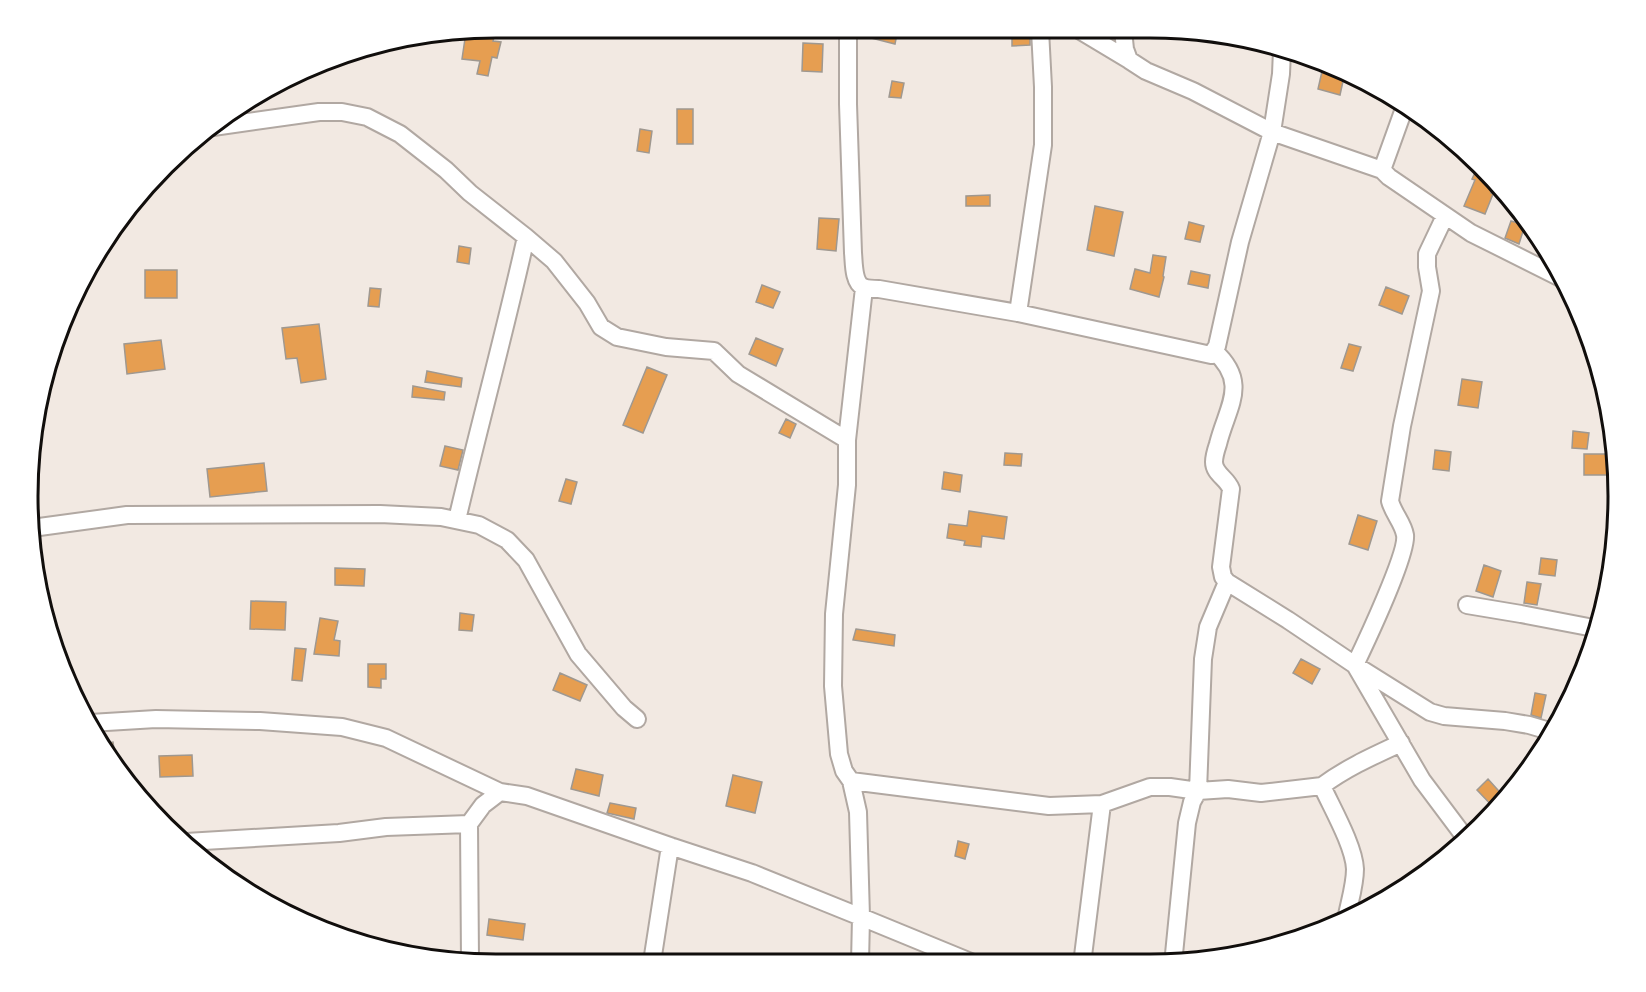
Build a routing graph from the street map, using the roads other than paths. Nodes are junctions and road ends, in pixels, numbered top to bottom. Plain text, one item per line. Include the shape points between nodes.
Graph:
1 (848, 38) edge
2 (1040, 38) edge
3 (1092, 38) edge
4 (1124, 38) edge
5 (1282, 57) edge
6 (1129, 60) junction
7 (1402, 113) edge
8 (227, 125) edge
9 (1272, 132) junction
10 (1382, 170) junction
11 (1445, 216) junction
12 (526, 237) junction
13 (1550, 272) edge
14 (864, 288) junction
15 (1018, 313) junction
16 (1214, 351) junction
17 (848, 440) junction
18 (456, 520) junction
19 (38, 527) edge
20 (1227, 582) junction
21 (1467, 605) dead end
22 (1589, 627) edge
23 (1355, 665) junction
24 (637, 719) dead end
25 (98, 723) edge
26 (1544, 729) edge
27 (1401, 743) junction
28 (851, 781) junction
29 (1322, 786) junction
30 (1198, 791) junction
31 (500, 792) junction
32 (1102, 804) junction
33 (469, 824) junction
34 (1461, 832) edge
35 (195, 841) edge
36 (670, 846) junction
37 (1348, 909) edge
38 (861, 917) junction
39 (470, 954) edge
40 (653, 954) edge
41 (860, 954) edge
42 (952, 954) edge
43 (1083, 954) edge
44 (1174, 954) edge

1 - 14 street via 854,253 856,277
2 - 15 street via 1043,144
3 - 6 street
4 - 6 street
5 - 9 street
6 - 9 street
7 - 10 street
8 - 12 street via 319,112 366,117 400,134
9 - 10 street
9 - 16 street
10 - 11 street
11 - 13 street
11 - 23 street via 1427,254 1431,291 1389,501 1406,535 1404,545
12 - 17 street via 554,261 601,327 617,337 714,351 738,374
12 - 18 street
14 - 15 street
14 - 17 street
15 - 16 street via 1199,353 1211,355
16 - 20 street via 1226,361 1234,386 1214,460 1215,468 1231,489 1221,567
17 - 28 street via 834,614 833,686 839,754
18 - 19 street via 380,514 127,515
18 - 24 street via 479,525 507,540 526,560 578,654
20 - 23 street
20 - 30 street via 1208,627 1203,659
21 - 22 street
23 - 26 street via 1430,712
23 - 27 street
25 - 31 street via 168,719 342,727 386,738
27 - 29 street via 1352,766
27 - 34 street via 1422,780
28 - 32 street via 1050,806
28 - 38 street via 858,812
29 - 30 street via 1261,792
29 - 37 street via 1354,860
30 - 32 street via 1150,787
30 - 44 street via 1187,823
31 - 33 street via 483,805
31 - 36 street via 527,796
32 - 43 street
33 - 35 street
33 - 39 street
36 - 38 street via 752,873
36 - 40 street
38 - 41 street
38 - 42 street

